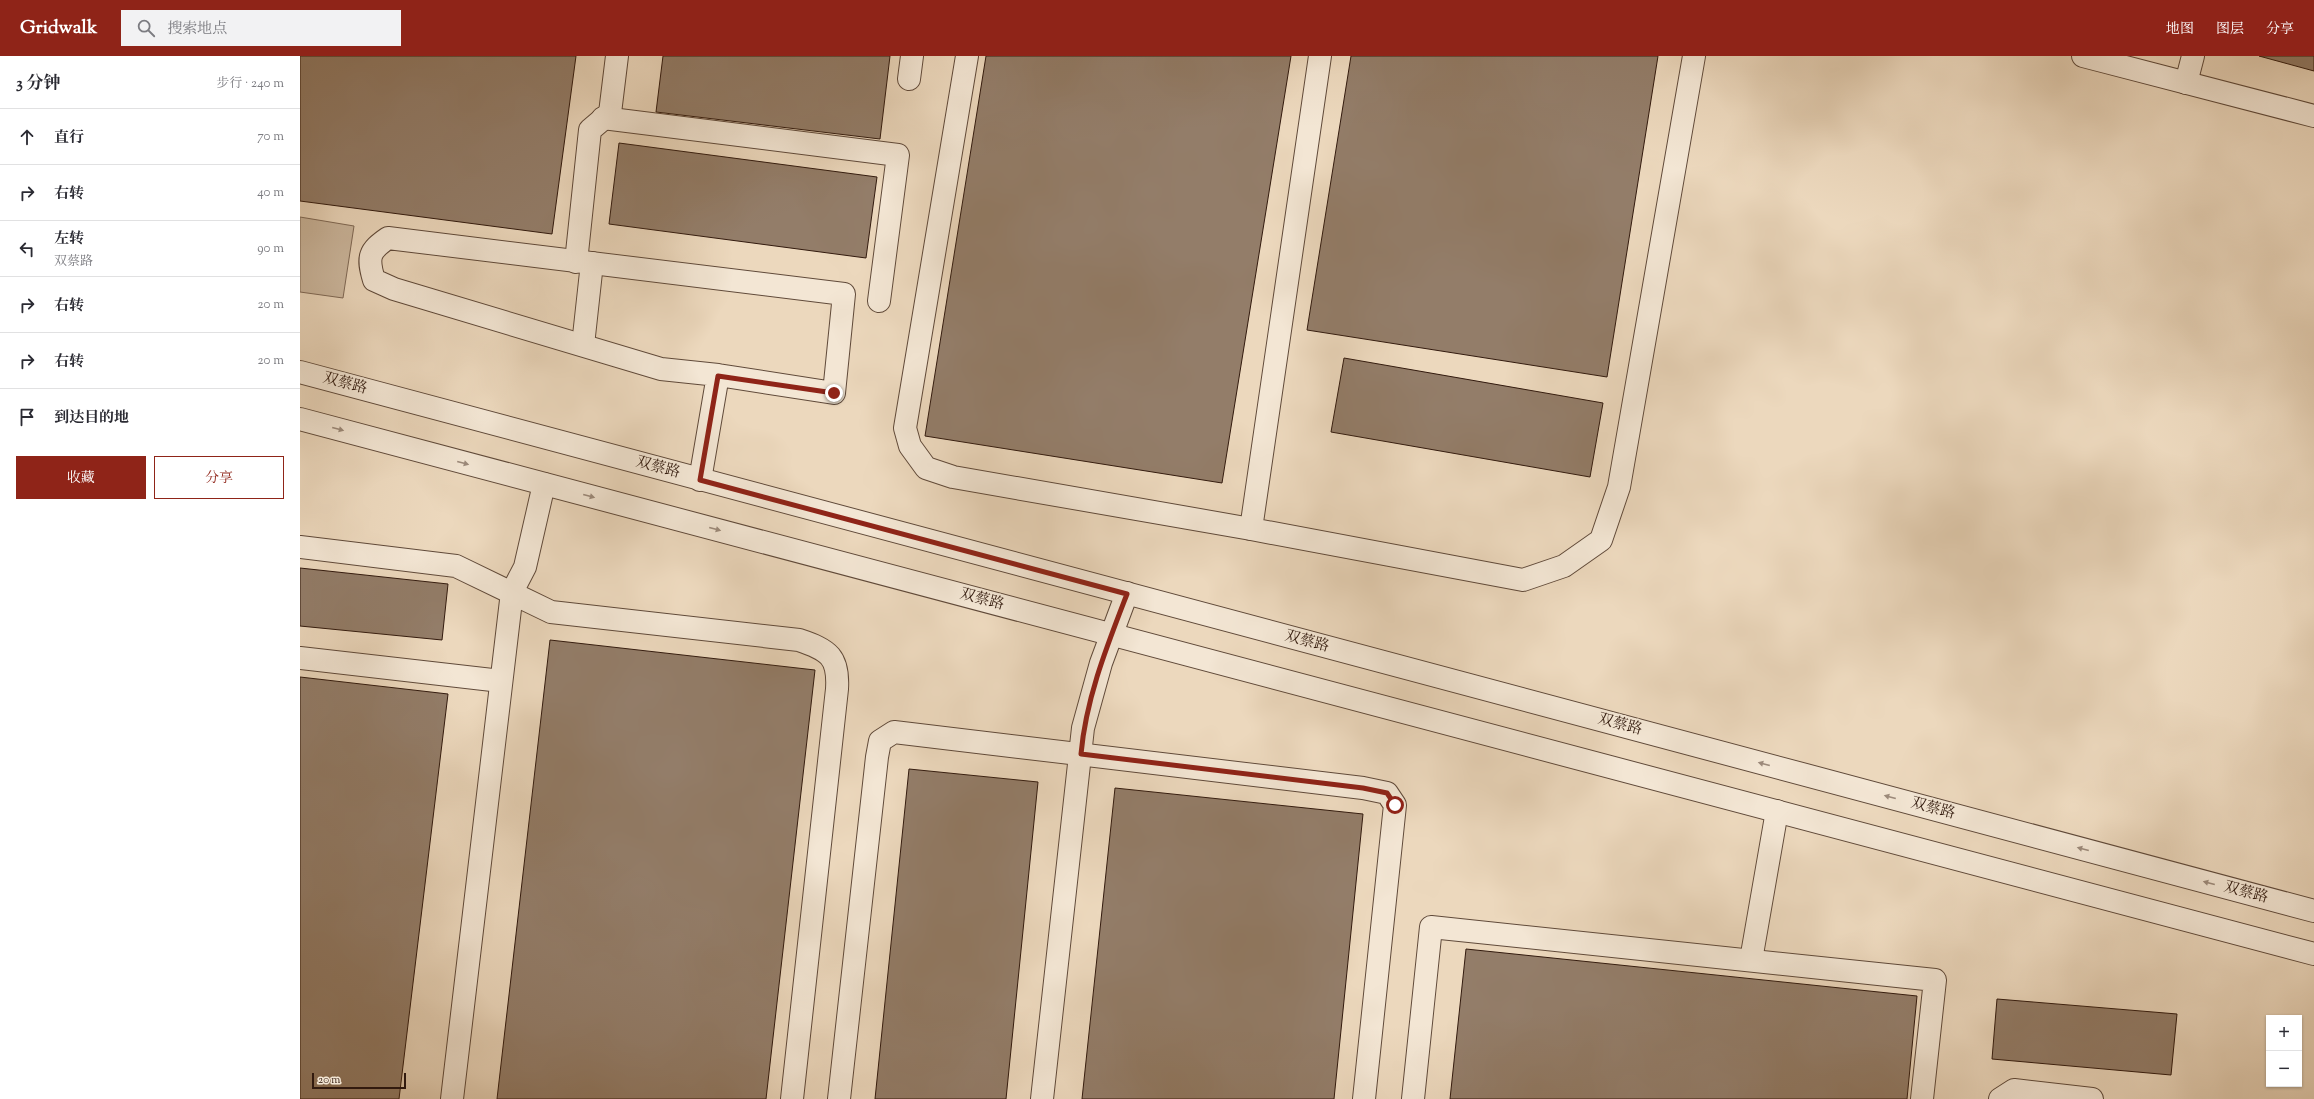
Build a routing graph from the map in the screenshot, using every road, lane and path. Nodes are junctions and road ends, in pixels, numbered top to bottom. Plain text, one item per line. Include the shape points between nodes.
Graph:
1 (617, 56) edge
2 (912, 56) edge
3 (967, 56) edge
4 (1320, 56) edge
5 (1694, 56) edge
6 (2083, 56) edge
7 (2194, 56) edge
8 (909, 79) dead end
9 (2186, 83) junction
10 (2314, 116) edge
11 (603, 118) junction
12 (584, 262) junction
13 (879, 301) dead end
14 (583, 345) junction
15 (300, 372) edge
16 (718, 376) junction
17 (300, 420) edge
18 (700, 480) junction
19 (544, 484) junction
20 (1251, 530) junction
21 (300, 547) edge
22 (512, 592) junction
23 (1127, 594) junction
24 (1111, 635) junction
25 (300, 658) edge
26 (501, 681) junction
27 (1081, 754) junction
28 (1777, 812) junction
29 (2314, 911) edge
30 (2314, 954) edge
31 (1751, 960) junction
32 (452, 1099) edge
33 (792, 1099) edge
34 (839, 1099) edge
35 (1042, 1099) edge
36 (1364, 1099) edge
37 (1413, 1099) edge
38 (1922, 1099) edge
39 (2000, 1099) edge
40 (2092, 1099) edge

1 - 11 street via 610,113
2 - 8 street
3 - 20 street via 905,428 910,446 926,468 953,478
4 - 20 street
5 - 20 street via 1619,487 1601,540 1564,566 1523,580
6 - 9 street
7 - 9 street
9 - 10 street
11 - 12 street via 590,130
11 - 13 street via 898,155
12 - 14 street
12 - 14 street via 388,238 374,248 369,264 374,280 394,289
12 - 16 street via 844,294 834,393
14 - 16 street via 661,369
15 - 18 street, 双蔡路
16 - 18 street
17 -> 19 street, 双蔡路
18 - 23 street, 双蔡路
19 - 22 street via 525,568
19 -> 24 street, 双蔡路
21 - 22 street via 456,566
22 - 26 street
22 - 33 street via 531,604 551,612 799,640 820,647 832,657 838,673 837,689
23 - 24 street
29 -> 23 street, 双蔡路
24 - 27 street via 1083,728
24 - 28 street, 双蔡路
25 - 26 street
26 - 32 street
27 - 34 street via 894,732 880,741
27 - 35 street
27 - 36 street via 1387,793 1395,805
28 - 30 street, 双蔡路
28 - 31 street
31 - 37 street via 1431,928
31 - 38 street via 1935,980
39 - 40 street via 2014,1090

